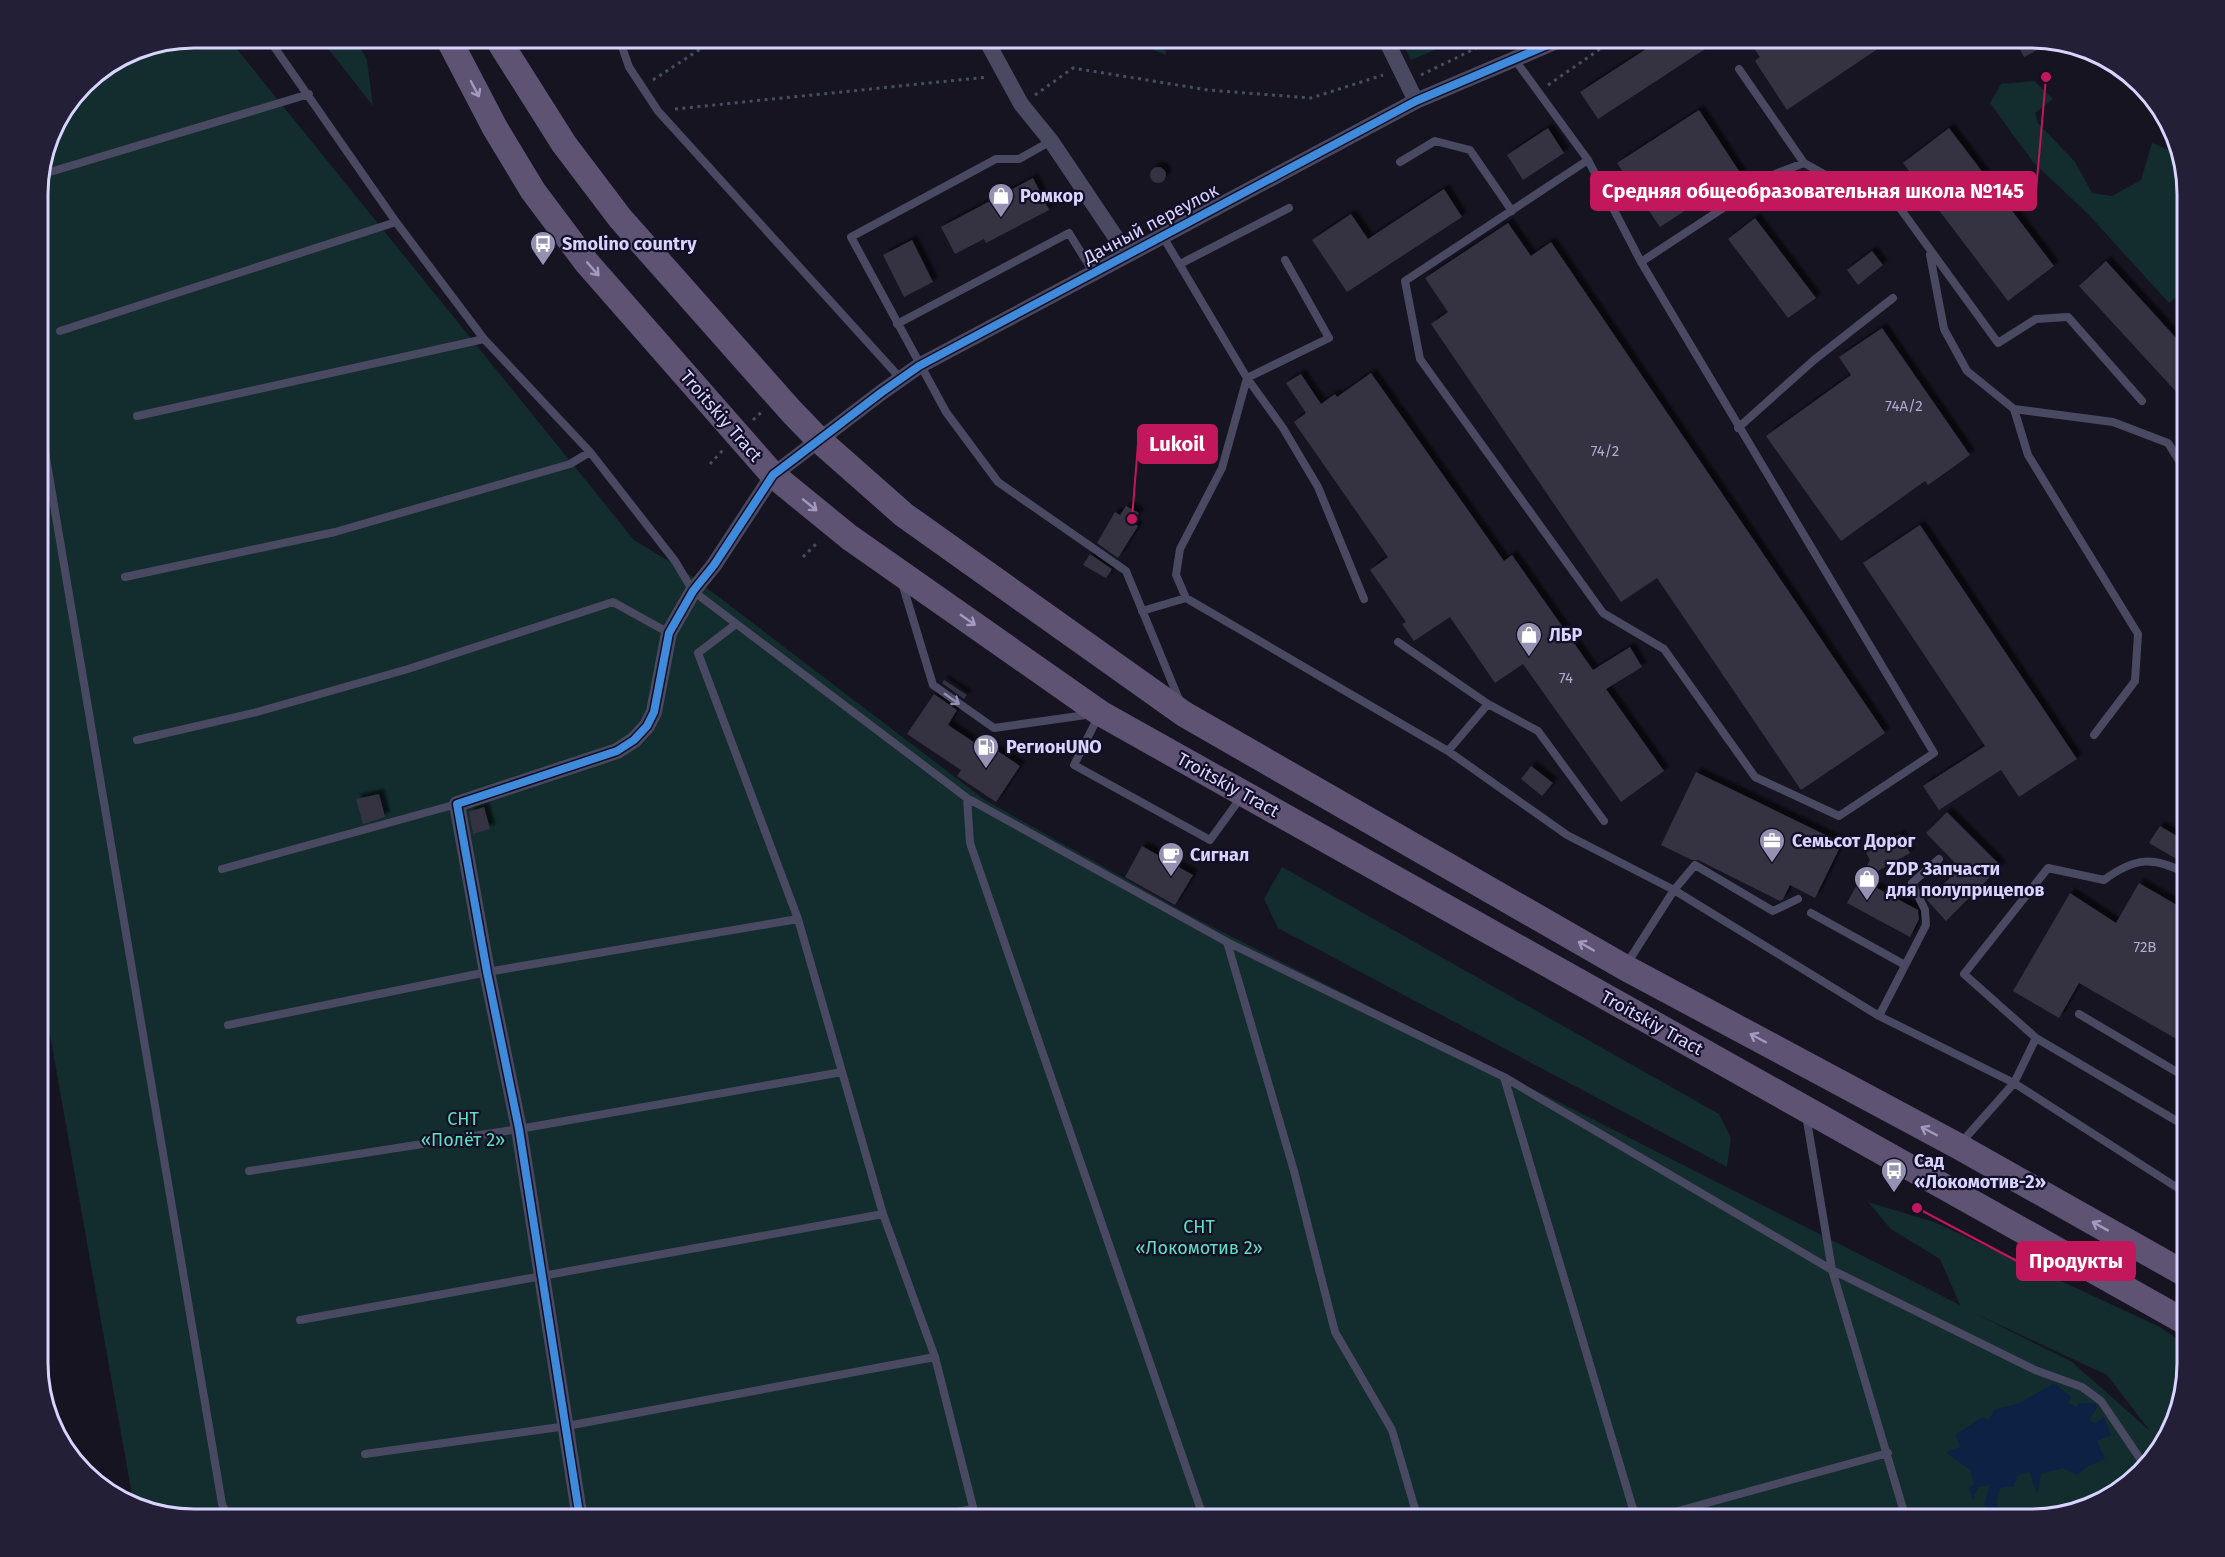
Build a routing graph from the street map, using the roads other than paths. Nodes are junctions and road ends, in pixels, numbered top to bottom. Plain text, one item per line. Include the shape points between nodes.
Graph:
1 (275, 48) edge
2 (453, 48) edge
3 (503, 48) edge
4 (622, 48) edge
5 (990, 48) edge
6 (1391, 48) edge
7 (1542, 48) edge
8 (1515, 60) junction
9 (1739, 69) dead end
10 (309, 94) junction
11 (1416, 101) junction
12 (1051, 141) junction
13 (1588, 160) junction
14 (1400, 162) dead end
15 (1804, 163) junction
16 (50, 171) edge
17 (1289, 208) dead end
18 (1512, 211) junction
19 (396, 222) junction
20 (1162, 234) junction
21 (1929, 250) junction
22 (1127, 254) junction
23 (1285, 260) dead end
24 (1641, 262) junction
25 (1180, 264) junction
26 (1094, 272) junction
27 (1893, 298) dead end
28 (897, 324) junction
29 (60, 331) dead end
30 (484, 339) junction
31 (919, 366) junction
32 (1247, 378) junction
33 (901, 379) junction
34 (2142, 401) dead end
35 (2014, 410) junction
36 (137, 416) dead end
37 (1738, 428) junction
38 (819, 440) junction
39 (590, 452) junction
40 (2177, 457) edge
41 (48, 469) edge
42 (773, 475) junction
43 (899, 571) junction
44 (125, 577) dead end
45 (693, 591) junction
46 (1186, 598) junction
47 (1364, 599) dead end
48 (1143, 611) junction
49 (736, 624) junction
50 (669, 633) junction
51 (1398, 642) dead end
52 (1488, 704) junction
53 (1100, 713) junction
54 (1184, 714) junction
55 (2094, 735) dead end
56 (138, 740) dead end
57 (1448, 751) junction
58 (1243, 794) junction
59 (967, 798) junction
60 (457, 804) junction
61 (1604, 821) dead end
62 (1939, 859) dead end
63 (2177, 868) edge
64 (222, 869) dead end
65 (1674, 890) junction
66 (1798, 899) dead end
67 (1811, 913) dead end
68 (798, 919) junction
69 (1227, 942) junction
70 (1905, 964) junction
71 (1624, 967) junction
72 (487, 972) junction
73 (2079, 1014) dead end
74 (1879, 1016) junction
75 (228, 1025) dead end
76 (2036, 1038) junction
77 (842, 1072) junction
78 (2177, 1072) edge
79 (1504, 1077) junction
80 (2014, 1083) junction
81 (1805, 1109) junction
82 (2177, 1121) edge
83 (519, 1129) junction
84 (1958, 1146) junction
85 (249, 1171) dead end
86 (2177, 1188) edge
87 (883, 1214) junction
88 (2177, 1269) edge
89 (1832, 1270) junction
90 (542, 1275) junction
91 (2177, 1317) edge
92 (300, 1320) dead end
93 (935, 1357) junction
94 (567, 1426) junction
95 (1888, 1453) junction
96 (365, 1454) dead end
97 (2141, 1459) edge
98 (224, 1509) edge
99 (578, 1509) edge
100 (973, 1509) edge
101 (1200, 1509) edge
102 (1415, 1509) edge
103 (1633, 1509) edge
104 (1688, 1509) edge
105 (1903, 1509) edge

1 - 10 lane
2 -> 42 main road, Troitskiy Tract via 533,191 587,263
3 - 38 main road, Troitskiy Tract via 564,144 620,218
4 - 33 lane via 629,67 658,111
5 - 12 street via 1021,104
6 - 11 street
7 - 8 street, Дачный переулок
8 - 11 street, Дачный переулок
8 - 13 lane
9 - 15 lane
10 - 16 lane
10 - 19 lane
11 - 20 street, Дачный переулок
12 - 22 street
12 - 28 lane via 1019,159 996,159 851,237
13 - 18 lane
13 - 24 lane
14 - 18 lane via 1435,141 1470,150
15 - 21 lane via 1840,183 1878,178
15 - 24 lane via 1775,174
17 - 25 lane
18 - 37 lane via 1405,281 1420,359 1603,613 1664,649 1755,777 1839,816 1934,753
19 - 29 lane
19 - 30 lane
20 - 22 street, Дачный переулок
20 - 25 lane
21 - 34 lane via 1998,343 2036,319 2068,317
21 - 35 lane via 1944,329 1967,371
22 - 26 street, Дачный переулок
23 - 32 lane via 1329,338
24 - 37 lane
25 - 32 lane
26 - 28 lane via 1069,233
26 - 31 street, Дачный переулок
27 - 37 lane via 1814,360
28 - 31 lane
30 - 36 lane
30 - 39 lane
31 - 33 street, Дачный переулок
31 - 48 lane via 946,412 998,482 1126,571
32 - 46 lane via 1222,468 1180,549 1176,575
32 - 47 lane via 1318,487
33 - 38 street, Дачный переулок
35 - 40 lane via 2113,423 2168,443
35 - 55 lane via 2028,455 2138,634 2135,681
38 - 42 street, Дачный переулок
38 - 54 main road, Troitskiy Tract via 904,515
39 - 44 lane via 570,464 335,532
39 - 45 lane via 675,561
41 - 98 lane
42 -> 43 main road, Troitskiy Tract via 849,537
42 - 45 street, Дачный переулок
43 -> 53 main road, Troitskiy Tract
43 -> 53 lane via 933,685 994,728
45 - 49 lane
45 - 50 street, Дачный переулок
46 - 48 lane
46 - 57 lane
48 - 54 lane
49 - 59 lane
49 - 68 lane via 698,653
50 - 56 lane via 613,602 398,672 257,712
50 - 60 street, Дачный переулок via 654,712 634,740 617,751
51 - 52 lane
52 - 57 lane
52 - 61 lane via 1538,731
53 - 58 main road, Troitskiy Tract
53 - 58 lane via 1074,765 1210,840
71 -> 54 main road, Troitskiy Tract
57 - 65 lane via 1567,835
58 - 81 main road, Troitskiy Tract
59 - 69 lane
59 - 101 lane via 970,843
60 - 64 lane
60 - 72 street
62 - 70 lane via 1912,883 1926,910 1926,925
63 - 76 lane via 2168,863 2137,862 2104,880 2048,868 1964,974
65 - 66 lane via 1695,865 1773,910
65 - 71 lane
65 - 74 lane
67 - 70 lane
68 - 72 lane
68 - 77 lane
69 - 79 lane
69 - 102 lane via 1294,1171 1335,1332 1392,1430
70 - 74 lane
84 -> 71 main road, Troitskiy Tract
72 - 75 lane
72 - 83 street
73 - 78 lane
74 - 80 lane
76 - 80 lane
76 - 82 lane
77 - 83 lane
77 - 87 lane
79 - 89 lane
79 - 103 lane
80 - 84 lane
80 - 86 lane
81 - 89 lane
81 - 91 main road, Troitskiy Tract
83 - 85 lane
83 - 90 street
88 -> 84 main road, Troitskiy Tract
87 - 90 lane
87 - 93 lane
89 - 95 lane
89 - 97 lane via 2035,1370 2082,1387 2101,1401
90 - 92 lane
90 - 94 street
93 - 94 lane
93 - 100 lane
94 - 96 lane
94 - 99 street
95 - 104 lane
95 - 105 lane

